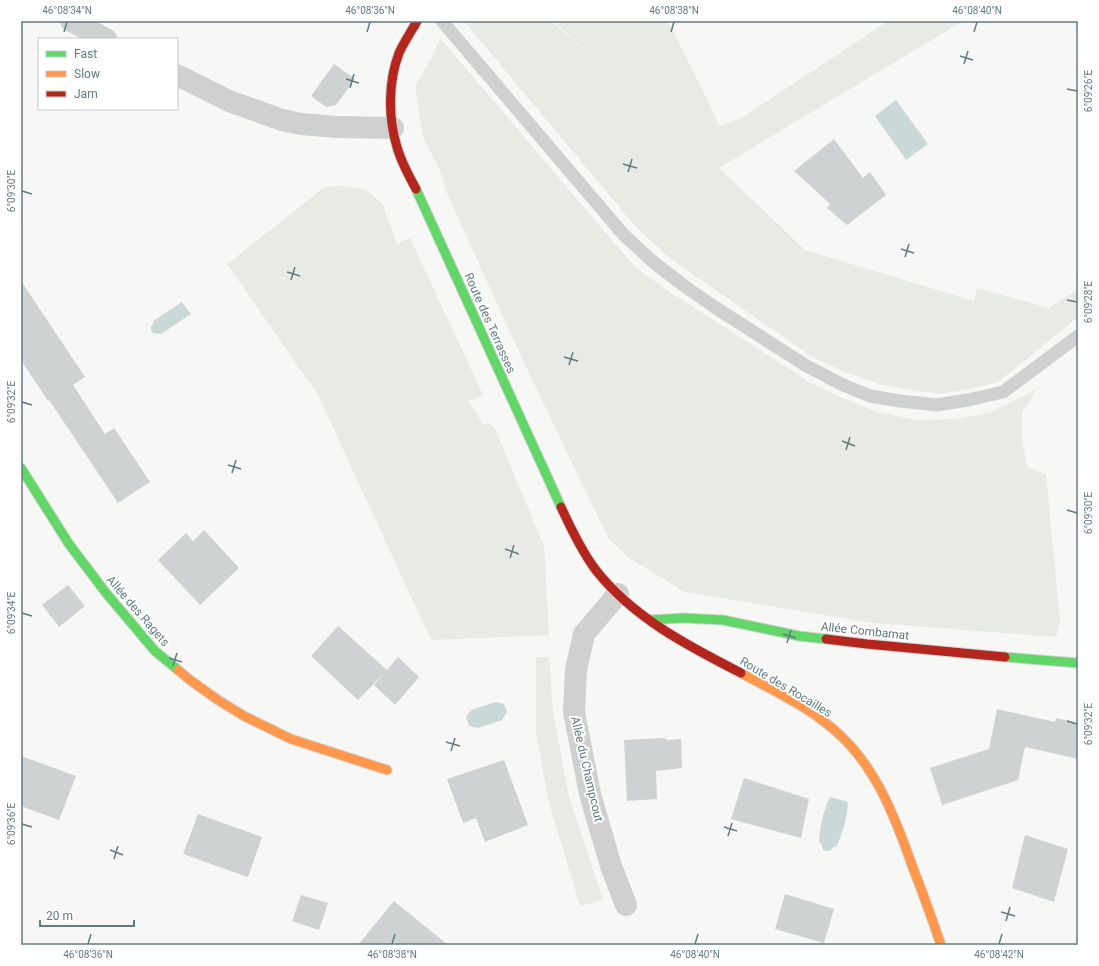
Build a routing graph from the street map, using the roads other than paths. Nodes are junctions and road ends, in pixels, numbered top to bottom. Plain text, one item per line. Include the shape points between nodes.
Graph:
1 (71, 21) edge
2 (417, 21) edge
3 (442, 21) edge
4 (104, 38) edge
5 (178, 76) edge
6 (393, 128) junction
7 (1078, 336) edge
8 (21, 468) edge
9 (618, 594) junction
10 (641, 613) joint
11 (650, 620) junction
12 (1078, 663) edge
13 (387, 770) dead end
14 (626, 905) dead end
15 (941, 945) edge

1 - 4 street
2 - 6 street, Route des Terrasses via 399,54 394,71
3 - 7 lane via 623,234 652,261 720,310 805,365 841,384 870,396 900,401 937,405 968,400 1003,392
5 - 6 street via 230,102 282,120 301,124
6 - 9 street, Route des Terrasses via 402,160 570,528 584,554
8 - 13 street, Allée des Ragets via 68,544 106,593 155,651 190,680 244,716 291,739
9 - 10 street, Route des Terrasses
9 - 14 street, Allée du Champcout via 584,634 576,670 574,712 590,794 611,866
10 - 11 street, Route des Rocailles
11 - 12 street, Allée Combamat via 723,620 799,636
11 - 15 street, Route des Rocailles via 686,644 807,710 851,746 875,778 887,801

